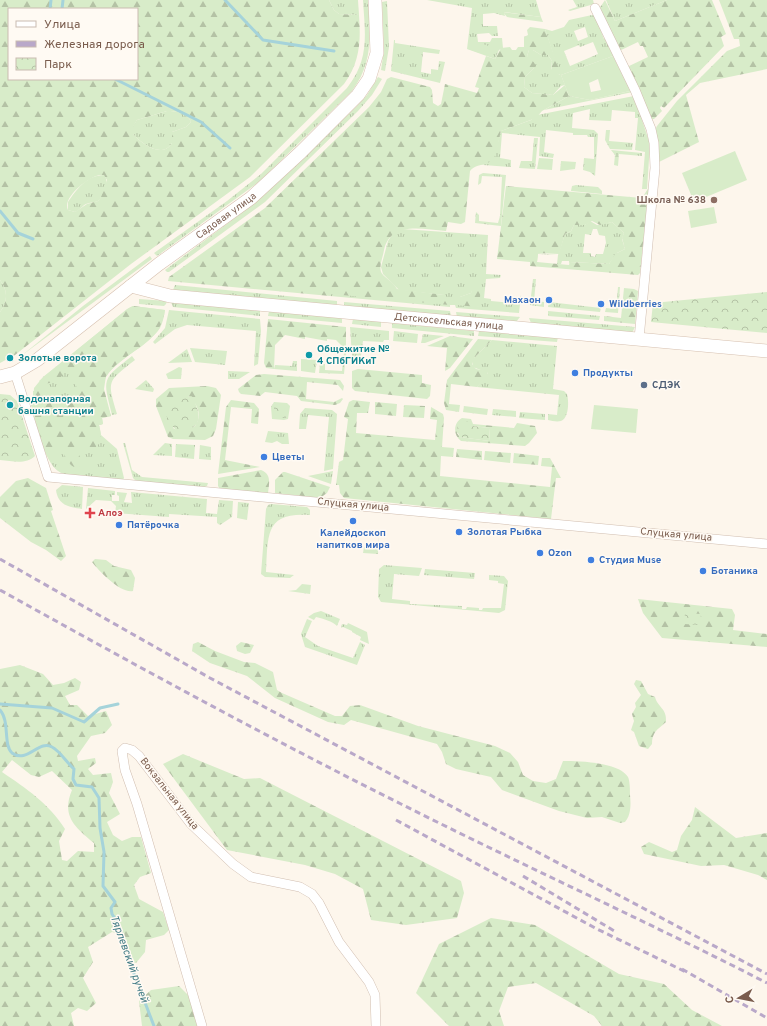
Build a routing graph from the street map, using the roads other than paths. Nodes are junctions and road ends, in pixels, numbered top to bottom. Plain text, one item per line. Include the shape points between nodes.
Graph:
1 (375, 0) edge
2 (595, 8) dead end
3 (131, 286) junction
4 (639, 339) junction
5 (767, 351) edge
6 (15, 373) junction
7 (0, 377) edge
8 (767, 544) edge
9 (202, 1026) edge
10 (376, 1026) edge

1 - 3 main road, Садовая улица via 377,53 369,79 358,95 266,185
2 - 4 street via 635,90 654,143
3 - 4 main road, Детскосельская улица via 170,296
3 - 6 main road, Садовая улица via 36,360
4 - 5 main road, Детскосельская улица
6 - 7 main road, Садовая улица
6 - 8 street, Слуцкая улица via 48,477
9 - 10 street, Вокзальная улица via 144,826 125,770 122,751 125,748 139,756 191,824 233,864 251,877 293,885 312,894 339,942 369,982 375,995

